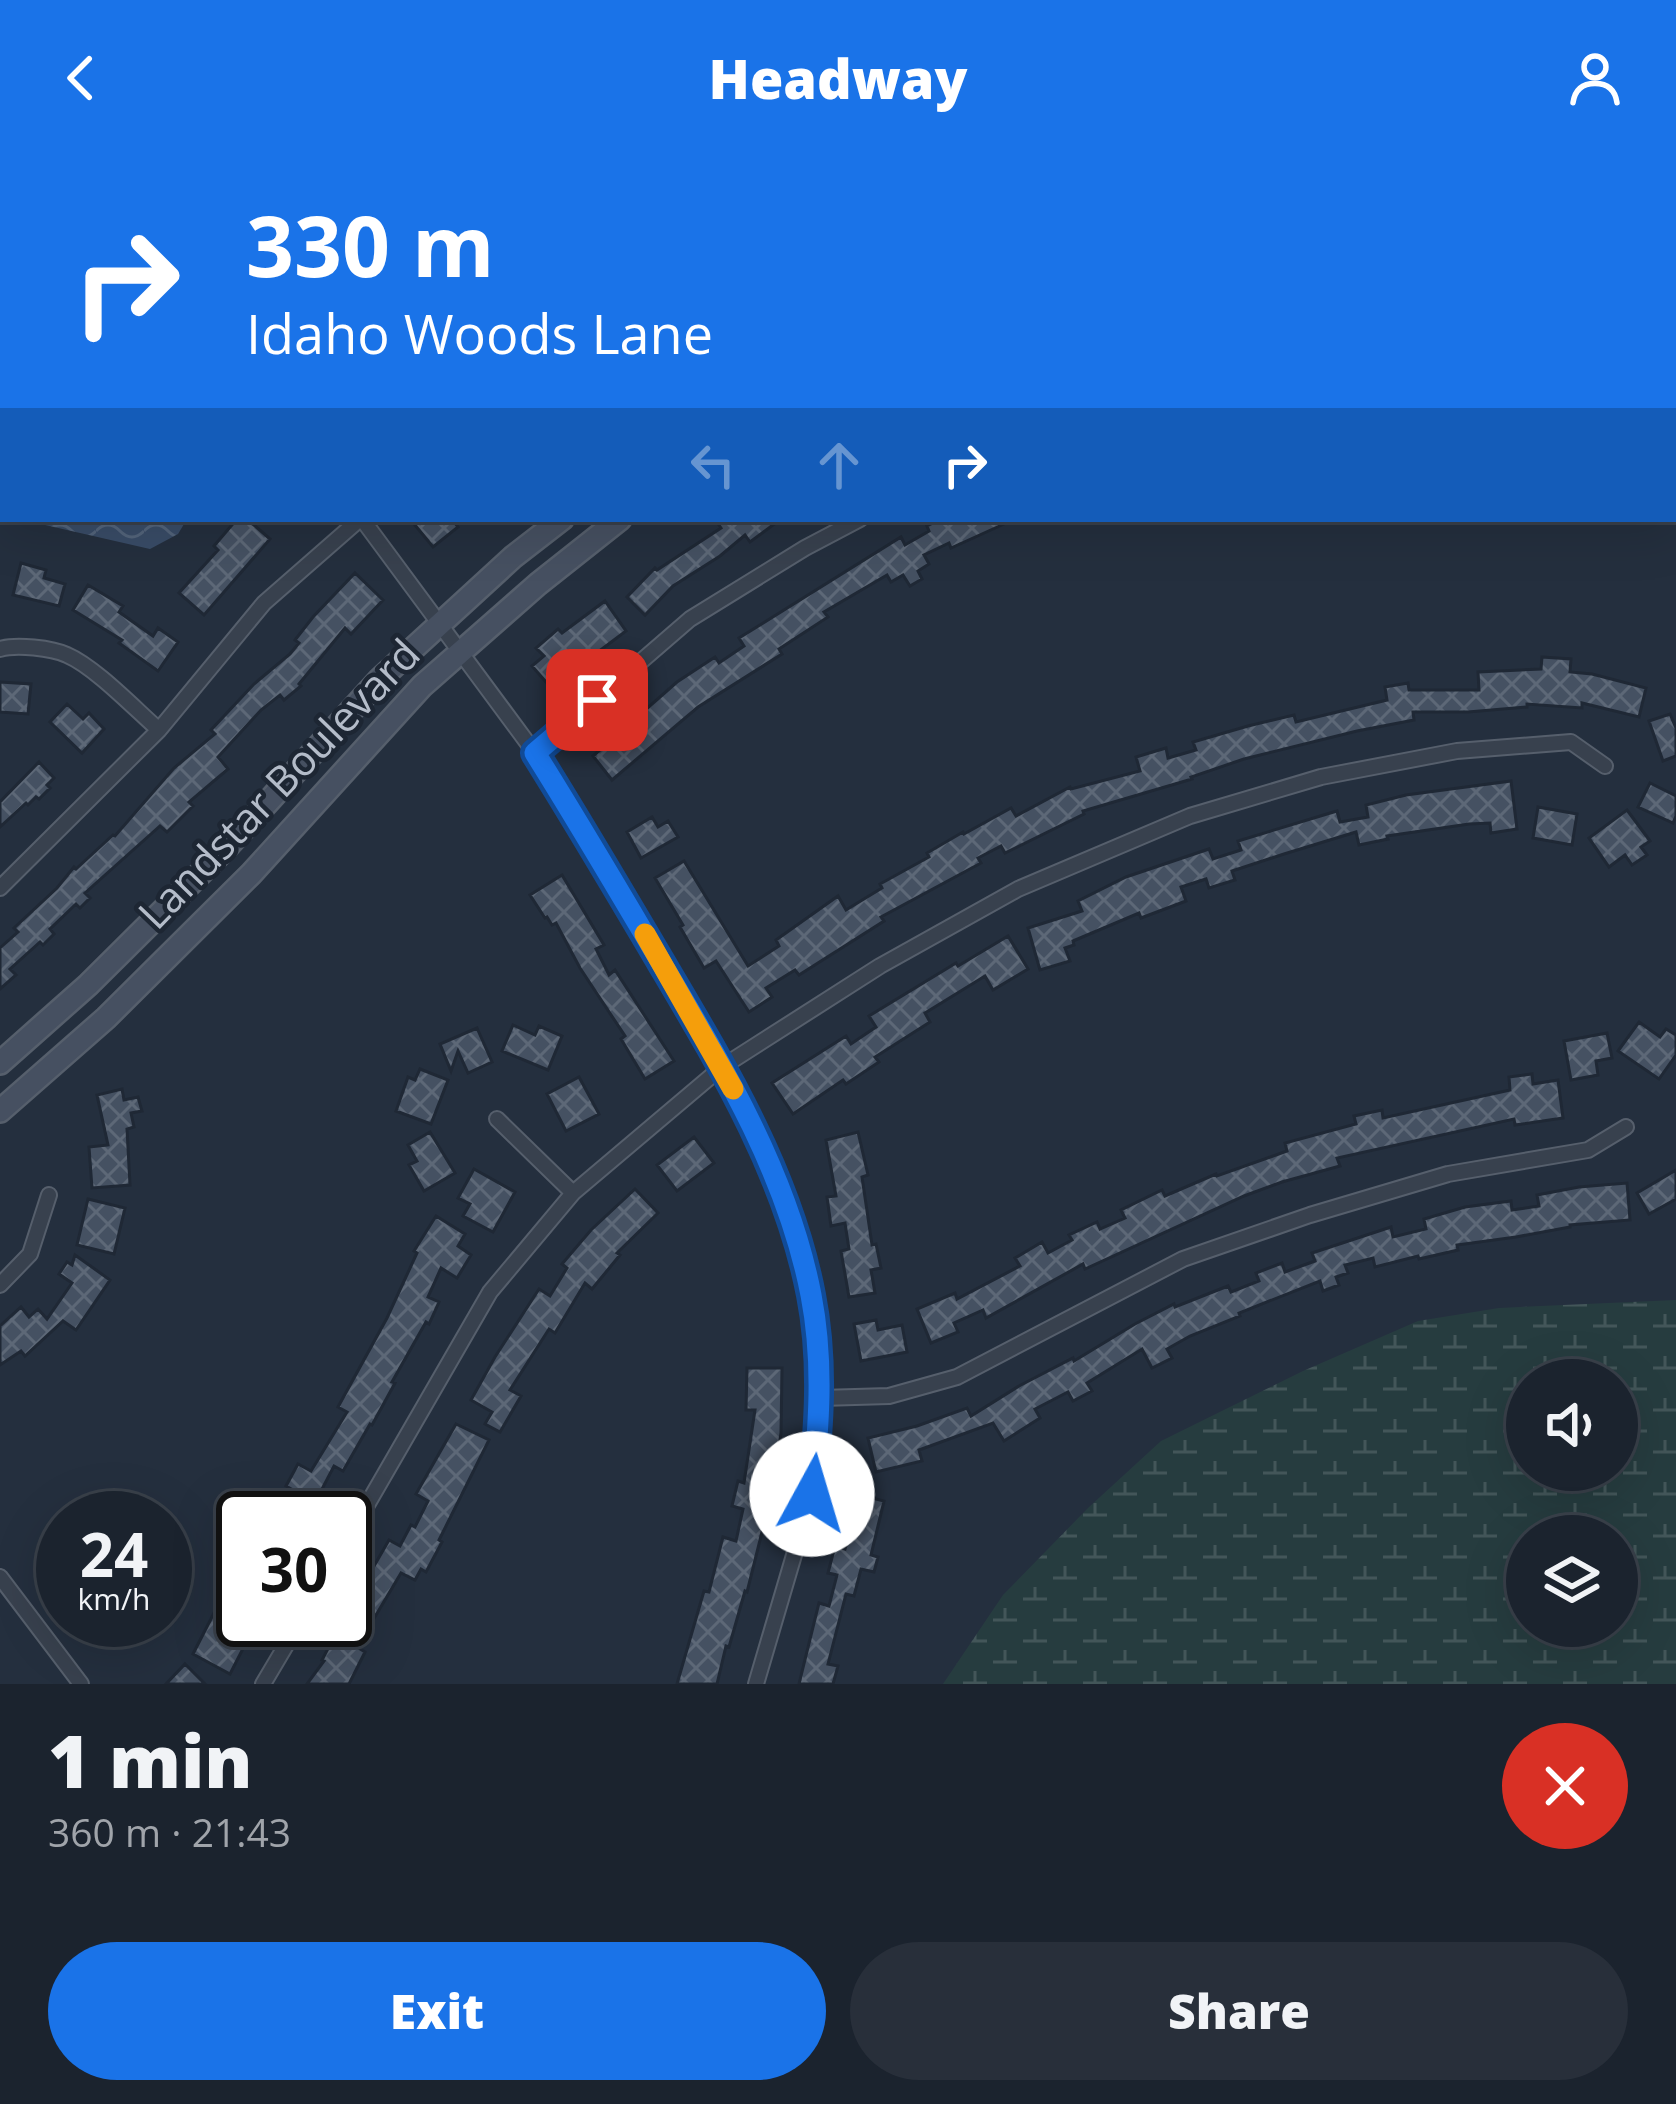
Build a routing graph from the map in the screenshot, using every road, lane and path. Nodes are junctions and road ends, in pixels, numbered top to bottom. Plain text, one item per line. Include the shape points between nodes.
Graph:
1 (358, 522) edge
2 (363, 522) edge
3 (558, 522) edge
4 (616, 522) edge
5 (854, 522) edge
6 (440, 623) junction
7 (0, 649) edge
8 (460, 652) junction
9 (158, 730) junction
10 (535, 753) junction
11 (1604, 766) dead end
12 (0, 888) edge
13 (0, 1063) edge
14 (722, 1067) junction
15 (0, 1111) edge
16 (497, 1119) dead end
17 (1626, 1127) dead end
18 (573, 1193) junction
19 (49, 1195) dead end
20 (0, 1285) edge
21 (821, 1398) junction
22 (372, 1496) edge
23 (0, 1577) edge
24 (285, 1647) edge
25 (81, 1684) edge
26 (263, 1684) edge
27 (756, 1684) edge

1 - 9 street via 264,603
2 - 6 street
3 - 6 street, Landstar Boulevard
4 - 8 street, Landstar Boulevard
5 - 10 street via 690,619
6 - 8 street
6 - 13 street, Landstar Boulevard via 226,848
7 - 9 street via 66,654
8 - 10 street
8 - 15 street, Landstar Boulevard via 235,890
9 - 12 street
10 - 14 street
11 - 14 street via 1571,742 1457,751 1322,777 1190,815 1018,889
14 - 18 street
14 - 21 street via 790,1211 812,1297
16 - 18 street
17 - 21 street via 1588,1150 1448,1174 1183,1259 957,1377 889,1396
18 - 22 street via 490,1292
19 - 20 street via 30,1254
21 - 27 street via 812,1494
23 - 25 street
24 - 26 street

